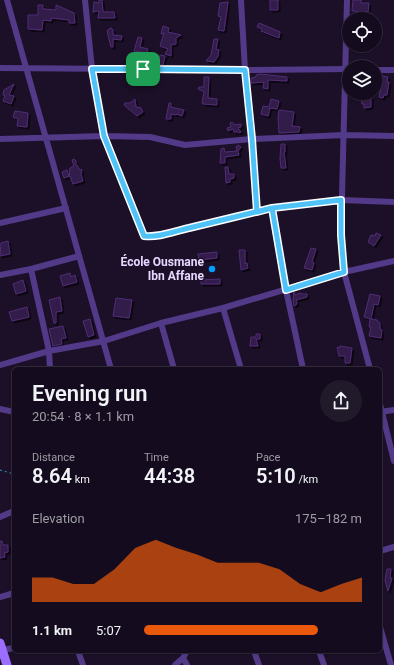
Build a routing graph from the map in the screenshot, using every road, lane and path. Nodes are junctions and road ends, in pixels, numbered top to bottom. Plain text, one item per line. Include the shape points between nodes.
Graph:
1 (7, 0) edge
2 (85, 0) edge
3 (241, 0) edge
4 (347, 0) edge
5 (347, 60) edge
6 (0, 68) edge
7 (26, 69) junction
8 (92, 69) junction
9 (342, 69) edge
10 (245, 70) junction
11 (382, 70) edge
12 (394, 70) edge
13 (346, 100) edge
14 (344, 135) junction
15 (104, 136) junction
16 (394, 136) edge
17 (0, 139) edge
18 (46, 139) junction
19 (252, 139) junction
20 (341, 200) junction
21 (394, 202) edge
22 (66, 208) junction
23 (272, 208) junction
24 (257, 212) junction
25 (0, 222) edge
26 (79, 256) junction
27 (394, 261) edge
28 (31, 269) junction
29 (344, 272) junction
30 (0, 275) edge
31 (286, 290) junction
32 (223, 308) junction
33 (161, 322) junction
34 (104, 341) junction
35 (49, 351) junction
36 (0, 365) edge
37 (50, 367) edge
38 (110, 367) edge
39 (173, 367) edge
40 (240, 367) edge
41 (303, 367) edge
42 (369, 367) edge
43 (0, 409) edge
44 (394, 410) edge
45 (382, 411) edge
46 (12, 412) edge
47 (382, 415) edge
48 (394, 461) edge
49 (0, 470) edge
50 (12, 473) edge
51 (12, 512) edge
52 (0, 517) edge
53 (394, 547) edge
54 (382, 550) edge
55 (12, 594) edge
56 (0, 597) edge
57 (382, 634) edge
58 (1, 647) edge
59 (12, 648) edge
60 (79, 653) edge
61 (186, 653) edge
62 (255, 653) edge
63 (320, 653) edge
64 (183, 658) junction
65 (7, 665) edge
66 (84, 665) edge
67 (175, 665) edge
68 (186, 665) edge
69 (258, 665) edge
70 (324, 665) edge
71 (391, 665) edge

1 - 7 street
2 - 8 street
3 - 10 street
4 - 5 street
6 - 7 street
7 - 8 street
7 - 18 street
8 - 10 street
8 - 15 street
9 - 10 street
10 - 19 street
11 - 12 street
13 - 14 street
14 - 16 street
14 - 19 street
14 - 20 street
15 - 18 street
15 - 19 street via 150,137 185,145
15 - 24 street via 144,236 156,236
17 - 18 street
18 - 22 street
19 - 24 street
20 - 21 street
20 - 23 street
20 - 29 street
22 - 25 street
22 - 26 street
23 - 24 street
23 - 31 street
26 - 28 street
26 - 34 street
27 - 29 street
28 - 30 street
28 - 35 street
29 - 31 street
29 - 42 street
31 - 32 street
31 - 41 street
32 - 33 street
32 - 40 street
33 - 34 street
33 - 39 street
34 - 35 street
34 - 38 street
35 - 36 street
35 - 37 street
43 - 46 street
44 - 45 street
47 - 48 street
49 - 50 path
51 - 52 street
53 - 54 street
55 - 56 street
57 - 71 street
58 - 59 street
58 - 65 main road
60 - 66 street
61 - 64 street
62 - 69 street
63 - 70 street
64 - 67 street
64 - 68 street

